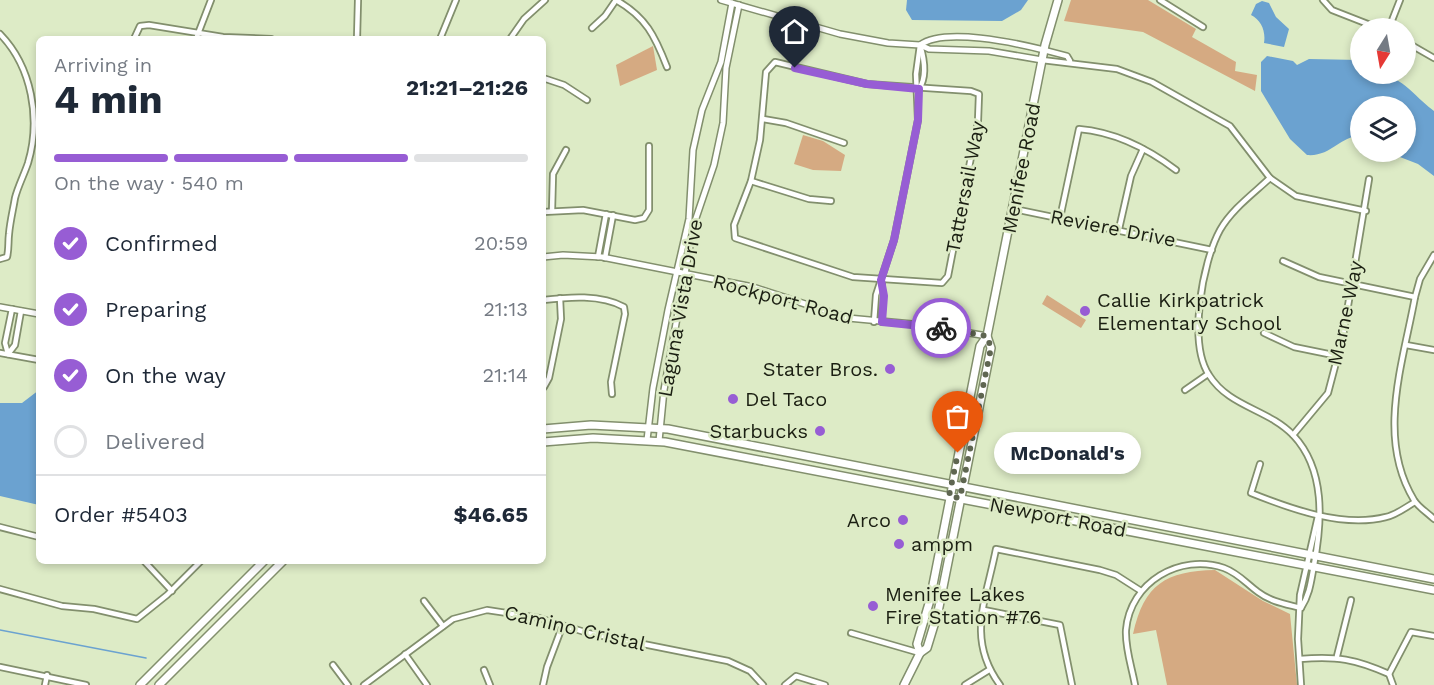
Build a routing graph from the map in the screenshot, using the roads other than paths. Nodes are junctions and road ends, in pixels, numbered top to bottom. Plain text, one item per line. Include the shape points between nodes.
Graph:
1 (211, 0) edge
2 (358, 0) edge
3 (456, 0) edge
4 (545, 0) edge
5 (616, 0) edge
6 (721, 0) edge
7 (1058, 0) edge
8 (1160, 0) edge
9 (1323, 0) edge
10 (1400, 0) edge
11 (736, 2) edge
12 (1352, 18) edge
13 (1393, 18) edge
14 (1203, 27) dead end
15 (592, 28) dead end
16 (0, 34) edge
17 (135, 36) edge
18 (193, 36) edge
19 (197, 36) edge
20 (357, 36) edge
21 (441, 36) edge
22 (512, 36) edge
23 (920, 45) junction
24 (1416, 47) edge
25 (1044, 50) junction
26 (1434, 57) edge
27 (1042, 60) junction
28 (1070, 61) junction
29 (667, 67) dead end
30 (546, 79) edge
31 (919, 89) junction
32 (587, 100) dead end
33 (763, 119) junction
34 (844, 143) dead end
35 (649, 146) dead end
36 (1143, 149) junction
37 (566, 150) dead end
38 (1176, 170) dead end
39 (1270, 178) junction
40 (1369, 179) dead end
41 (751, 181) junction
42 (831, 201) dead end
43 (1014, 209) junction
44 (552, 211) junction
45 (1365, 211) junction
46 (546, 212) edge
47 (606, 214) junction
48 (613, 215) junction
49 (1060, 218) junction
50 (1119, 230) junction
51 (602, 234) junction
52 (609, 235) junction
53 (1212, 250) junction
54 (1434, 255) edge
55 (546, 257) edge
56 (602, 257) junction
57 (0, 259) edge
58 (1283, 261) dead end
59 (677, 272) junction
60 (685, 274) junction
61 (881, 280) junction
62 (1352, 286) junction
63 (1415, 297) junction
64 (560, 298) junction
65 (546, 300) edge
66 (876, 300) junction
67 (884, 301) junction
68 (0, 307) edge
69 (12, 309) junction
70 (21, 311) junction
71 (36, 314) edge
72 (874, 322) junction
73 (882, 322) junction
74 (1264, 333) dead end
75 (987, 336) junction
76 (1407, 345) junction
77 (1434, 350) edge
78 (0, 353) edge
79 (8, 354) junction
80 (1338, 356) junction
81 (36, 359) edge
82 (1208, 374) junction
83 (546, 383) edge
84 (1185, 390) dead end
85 (612, 394) dead end
86 (648, 427) junction
87 (660, 428) junction
88 (546, 429) edge
89 (1293, 435) junction
90 (647, 440) junction
91 (659, 441) junction
92 (546, 442) edge
93 (1260, 464) dead end
94 (952, 484) junction
95 (963, 486) junction
96 (949, 496) junction
97 (960, 498) junction
98 (1415, 502) junction
99 (1319, 514) junction
100 (1434, 519) edge
101 (0, 527) edge
102 (36, 536) edge
103 (1312, 555) junction
104 (147, 564) edge
105 (198, 564) edge
106 (261, 564) edge
107 (280, 564) edge
108 (1306, 565) junction
109 (1314, 567) junction
110 (1434, 579) edge
111 (0, 589) edge
112 (1434, 590) edge
113 (172, 591) junction
114 (1141, 591) junction
115 (1351, 600) dead end
116 (424, 601) dead end
117 (1301, 608) junction
118 (984, 610) junction
119 (443, 626) junction
120 (562, 627) junction
121 (851, 633) dead end
122 (1434, 636) edge
123 (920, 653) junction
124 (405, 654) junction
125 (1337, 656) junction
126 (1300, 659) junction
127 (333, 665) dead end
128 (0, 667) edge
129 (484, 670) dead end
130 (989, 670) junction
131 (1389, 674) junction
132 (46, 675) junction
133 (45, 685) edge
134 (86, 685) edge
135 (140, 685) edge
136 (159, 685) edge
137 (348, 685) edge
138 (364, 685) edge
139 (427, 685) edge
140 (490, 685) edge
141 (543, 685) edge
142 (763, 685) edge
143 (785, 685) edge
144 (825, 685) edge
145 (904, 685) edge
146 (965, 685) edge
147 (1000, 685) edge
148 (1072, 685) edge
149 (1135, 685) edge
150 (1301, 685) edge
151 (1393, 685) edge

1 - 19 street
2 - 20 street
3 - 21 street
4 - 22 street
5 - 15 street
5 - 29 street via 637,13 651,29
6 - 11 street
7 - 25 main road, Menifee Road
8 - 14 street
9 - 12 street via 1332,10
10 - 13 street
11 - 23 street via 863,40
11 - 59 street, Laguna Vista Drive via 696,132 689,219
11 - 60 street, Laguna Vista Drive via 717,154 694,224
16 - 57 street via 21,63 32,106 28,162 16,195 9,251 7,257
17 - 18 street via 140,26 149,25
23 - 25 street via 928,39 972,38
23 - 27 street
23 - 31 street via 924,57
24 - 26 street
25 - 27 main road, Menifee Road
25 - 28 street via 1067,56
27 - 28 street via 1065,65
27 - 43 main road, Menifee Road
28 - 39 street via 1134,75 1222,120 1238,134
30 - 32 street
31 - 33 street via 867,84 775,62 766,72
31 - 61 street via 916,131 894,240
31 - 61 street, Tattersail Way via 979,94 978,121 946,280 936,284
33 - 34 street
33 - 41 street
35 - 48 street via 649,210 644,218 635,220
36 - 38 street
36 - 49 street via 1104,131 1079,129
36 - 50 street via 1131,176
37 - 44 street via 553,174
39 - 45 street via 1296,196
39 - 53 street via 1230,216
40 - 45 street, Marne Way
41 - 42 street via 809,199
41 - 61 street via 734,225 735,238 842,274
43 - 49 street, Reviere Drive
43 - 75 main road, Menifee Road
44 - 46 street
44 - 47 street
45 - 62 street, Marne Way
47 - 48 street
47 - 51 street
48 - 52 street
49 - 50 street, Reviere Drive
50 - 53 street, Reviere Drive
51 - 52 street
51 - 56 street
52 - 56 street
53 - 82 street via 1197,336
54 - 63 street
55 - 56 street, Rockport Road
56 - 59 street, Rockport Road
58 - 62 street
59 - 60 street, Rockport Road
59 - 86 street, Laguna Vista Drive via 654,378
60 - 72 street, Rockport Road via 753,287 829,313
60 - 87 street, Laguna Vista Drive
61 - 66 street
61 - 67 street
62 - 63 street
62 - 80 street, Marne Way
63 - 76 street
64 - 65 street
64 - 83 street via 561,319
64 - 85 street via 587,298 624,307
66 - 67 street
66 - 72 street
67 - 73 street
68 - 69 street
69 - 70 street
69 - 79 street via 5,343
70 - 71 street
70 - 79 street via 15,345
72 - 73 street, Rockport Road
73 - 75 street, Rockport Road
74 - 80 street via 1294,347
75 - 94 main road, Menifee Road via 980,346
75 - 95 main road, Menifee Road via 991,348
76 - 77 street
76 - 98 street via 1393,410 1397,465
78 - 79 street
79 - 81 street
80 - 89 street, Marne Way via 1328,393
82 - 84 street
82 - 89 street via 1222,391 1275,420
86 - 87 main road, Newport Road
86 - 88 main road, Newport Road
86 - 90 street, Laguna Vista Drive
87 - 91 street, Laguna Vista Drive
87 - 94 main road, Newport Road
89 - 99 street via 1313,468
90 - 91 main road, Newport Road
90 - 92 main road, Newport Road
91 - 96 main road, Newport Road
93 - 99 street via 1251,493
94 - 95 main road, Newport Road
94 - 96 main road, Menifee Road
95 - 97 main road, Menifee Road
95 - 103 main road, Newport Road
96 - 97 main road, Newport Road
96 - 123 main road, Menifee Road via 930,600 917,644
97 - 108 main road, Newport Road
97 - 123 main road, Menifee Road via 938,612 927,648
98 - 99 street via 1389,517 1362,521
98 - 100 street
99 - 103 street
101 - 102 street
103 - 108 street
103 - 109 street
103 - 110 main road, Newport Road
104 - 113 street
105 - 113 street
106 - 135 main road
107 - 136 main road
108 - 109 main road, Newport Road
108 - 117 street
109 - 112 main road, Newport Road
109 - 117 street via 1308,597
111 - 113 street via 62,606 136,619
114 - 117 street via 1175,568 1212,565 1233,572 1269,599
114 - 118 street via 1100,570 996,549
114 - 149 street via 1126,630
115 - 125 street
116 - 119 street
117 - 126 street
118 - 130 street via 980,643
118 - 148 street via 1060,625
119 - 120 street, Camino Cristal via 464,614 487,610 539,618
119 - 124 street, Camino Cristal
120 - 141 street
120 - 142 street, Camino Cristal via 728,661 750,671
121 - 123 street
122 - 131 street via 1411,632
123 - 145 main road, Menifee Road
124 - 138 street, Camino Cristal
124 - 139 street
125 - 126 street
125 - 131 street
126 - 150 street
127 - 137 street
128 - 132 street
129 - 140 street
130 - 146 street
130 - 147 street
131 - 151 street
132 - 133 street
132 - 134 street
143 - 144 street via 796,676

